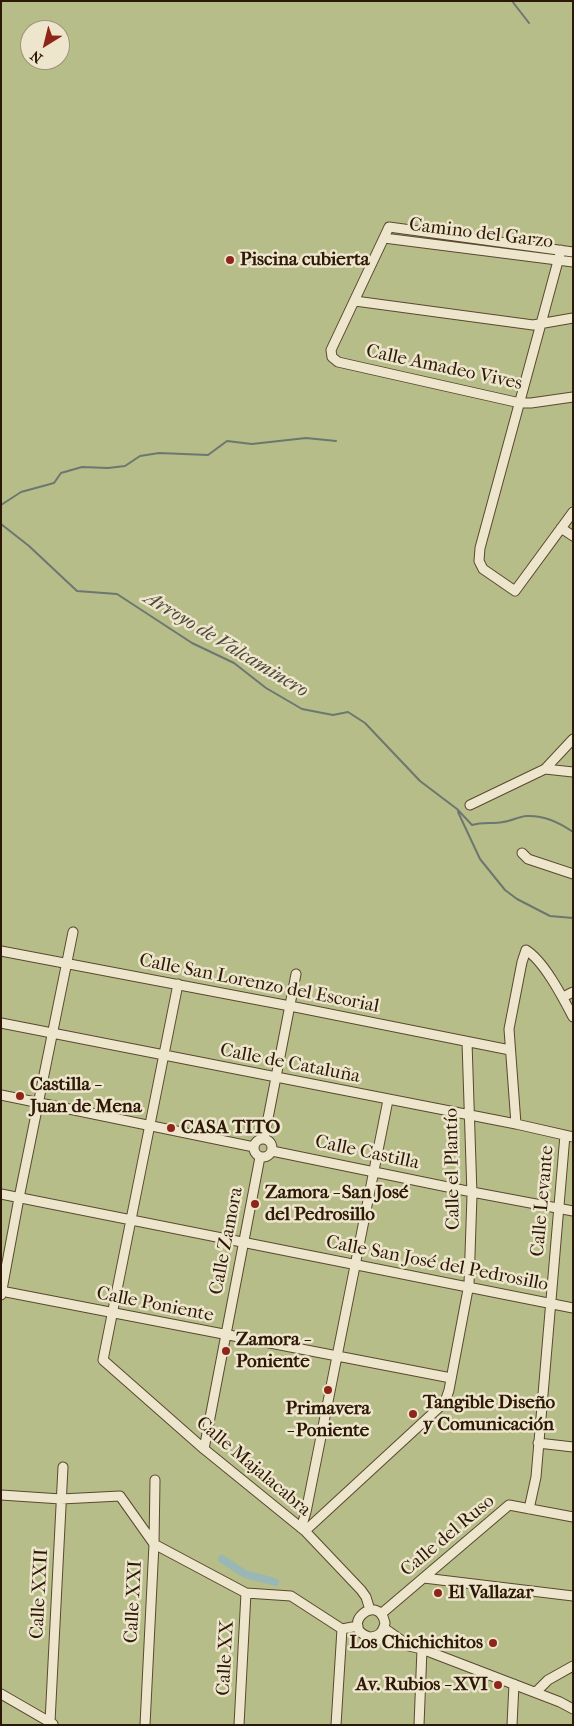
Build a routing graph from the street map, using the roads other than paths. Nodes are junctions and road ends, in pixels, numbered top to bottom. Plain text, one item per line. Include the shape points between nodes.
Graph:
1 (384, 238) junction
2 (561, 250) junction
3 (573, 252) edge
4 (559, 261) junction
5 (573, 262) edge
6 (355, 301) junction
7 (573, 318) edge
8 (542, 323) junction
9 (573, 397) edge
10 (520, 403) junction
11 (573, 512) edge
12 (561, 528) junction
13 (573, 536) edge
14 (573, 739) edge
15 (544, 769) junction
16 (573, 772) edge
17 (470, 805) dead end
18 (522, 853) dead end
19 (573, 874) edge
20 (73, 932) dead end
21 (1, 951) edge
22 (66, 964) junction
23 (296, 974) dead end
24 (178, 984) junction
25 (573, 992) edge
26 (563, 997) junction
27 (290, 1006) junction
28 (573, 1017) edge
29 (1, 1023) edge
30 (52, 1034) junction
31 (467, 1042) junction
32 (510, 1050) junction
33 (165, 1055) junction
34 (276, 1078) junction
35 (1, 1095) edge
36 (388, 1100) junction
37 (38, 1102) junction
38 (469, 1116) junction
39 (516, 1124) junction
40 (151, 1125) junction
41 (569, 1136) edge
42 (264, 1139) junction
43 (254, 1147) junction
44 (272, 1151) junction
45 (260, 1157) junction
46 (374, 1171) junction
47 (472, 1192) junction
48 (1, 1194) edge
49 (19, 1198) junction
50 (558, 1208) junction
51 (573, 1211) edge
52 (131, 1220) junction
53 (243, 1242) junction
54 (355, 1264) junction
55 (468, 1286) junction
56 (2, 1291) edge
57 (1, 1295) edge
58 (550, 1303) junction
59 (573, 1308) edge
60 (113, 1313) junction
61 (225, 1335) junction
62 (337, 1356) junction
63 (451, 1378) junction
64 (538, 1442) junction
65 (573, 1447) edge
66 (204, 1449) junction
67 (64, 1467) dead end
68 (155, 1480) dead end
69 (1, 1495) edge
70 (61, 1499) junction
71 (529, 1509) junction
72 (573, 1517) edge
73 (303, 1530) junction
74 (154, 1544) junction
75 (424, 1578) junction
76 (246, 1592) junction
77 (573, 1596) edge
78 (370, 1610) junction
79 (381, 1614) junction
80 (358, 1626) junction
81 (384, 1628) junction
82 (342, 1629) junction
83 (370, 1637) junction
84 (410, 1646) junction
85 (422, 1650) junction
86 (573, 1666) edge
87 (514, 1684) junction
88 (536, 1692) junction
89 (1, 1694) edge
90 (573, 1709) edge
91 (53, 1723) edge
92 (145, 1725) edge
93 (239, 1725) edge
94 (336, 1725) edge
95 (418, 1725) edge
96 (512, 1725) edge

1 - 2 street, Camino del Garzo via 389,227
1 - 4 street, Camino del Garzo
1 - 6 street
2 - 3 street, Camino del Garzo
2 - 4 street
4 - 5 street, Camino del Garzo
4 - 8 street
6 - 8 street via 533,325
6 - 10 street, Calle Amadeo Vives via 331,350 332,358 338,362
7 - 8 street
8 - 10 street
9 - 10 street, Calle Amadeo Vives
10 - 12 street via 479,561 483,569 515,591
11 - 12 street
12 - 13 street
14 - 15 street
15 - 16 street
15 - 17 street
18 - 19 street via 528,859
20 - 22 street
21 - 22 street, Calle San Lorenzo del Escorial
22 - 24 street, Calle San Lorenzo del Escorial
22 - 30 street
23 - 27 street
24 - 27 street, Calle San Lorenzo del Escorial
24 - 33 street
25 - 26 street
26 - 28 street
26 - 32 street via 526,950 509,1029
27 - 31 street, Calle San Lorenzo del Escorial
27 - 34 street
29 - 30 street, Calle de Cataluña
30 - 33 street, Calle de Cataluña
30 - 37 street
31 - 32 street, Calle San Lorenzo del Escorial
31 - 38 street, Calle el Plantío
32 - 39 street
33 - 34 street, Calle de Cataluña
33 - 40 street
34 - 36 street, Calle de Cataluña
34 - 42 street
35 - 37 street
36 - 38 street, Calle de Cataluña
36 - 46 street
37 - 40 street
37 - 49 street
38 - 39 street, Calle de Cataluña
38 - 47 street, Calle el Plantío
39 - 41 street, Calle de Cataluña
40 - 43 street
40 - 52 street
41 - 50 street, Calle Levante
42 - 43 street via 257,1141
42 - 44 street via 271,1143
43 - 45 street
44 - 45 street
44 - 46 street, Calle Castilla
45 - 53 street, Calle Zamora
46 - 47 street, Calle Castilla
46 - 54 street
47 - 50 street, Calle Castilla
47 - 55 street, Calle el Plantío
48 - 49 street, Calle San José del Pedrosillo
49 - 52 street, Calle San José del Pedrosillo
49 - 56 street
50 - 51 street, Calle Castilla
50 - 58 street, Calle Levante
52 - 53 street, Calle San José del Pedrosillo
52 - 60 street
53 - 54 street, Calle San José del Pedrosillo
53 - 61 street, Calle Zamora
54 - 55 street, Calle San José del Pedrosillo
54 - 62 street
55 - 58 street, Calle San José del Pedrosillo
55 - 63 street, Calle el Plantío
56 - 57 street
56 - 60 street, Calle Poniente
58 - 59 street, Calle San José del Pedrosillo
58 - 64 street, Calle Levante
60 - 61 street, Calle Poniente
60 - 66 street, Calle Majalacabra via 103,1360
61 - 62 street, Calle Poniente
61 - 66 street, Calle Zamora
62 - 63 street, Calle Poniente
62 - 73 street
63 - 73 street, Calle el Plantío via 445,1402
64 - 65 street
64 - 71 street, Calle Levante via 536,1477
66 - 73 street, Calle Majalacabra
67 - 70 street, Calle XXII
68 - 74 street, Calle XXI
69 - 70 street
70 - 74 street via 120,1496
70 - 91 street, Calle XXII
71 - 72 street, Calle del Ruso
71 - 75 street, Calle del Ruso via 508,1505
73 - 78 street, Calle Majalacabra via 361,1590
74 - 76 street
74 - 92 street, Calle XXI
75 - 77 street
75 - 79 street, Calle del Ruso
76 - 82 street via 291,1596
76 - 93 street, Calle XX
78 - 79 street
78 - 80 street via 360,1615
79 - 81 street
80 - 82 street
80 - 83 street via 360,1632
81 - 83 street via 378,1635
81 - 84 street
82 - 94 street
83 - 84 street
84 - 85 street
85 - 87 street
85 - 95 street
86 - 88 street via 548,1680
87 - 88 street
87 - 96 street
88 - 90 street
89 - 91 street

